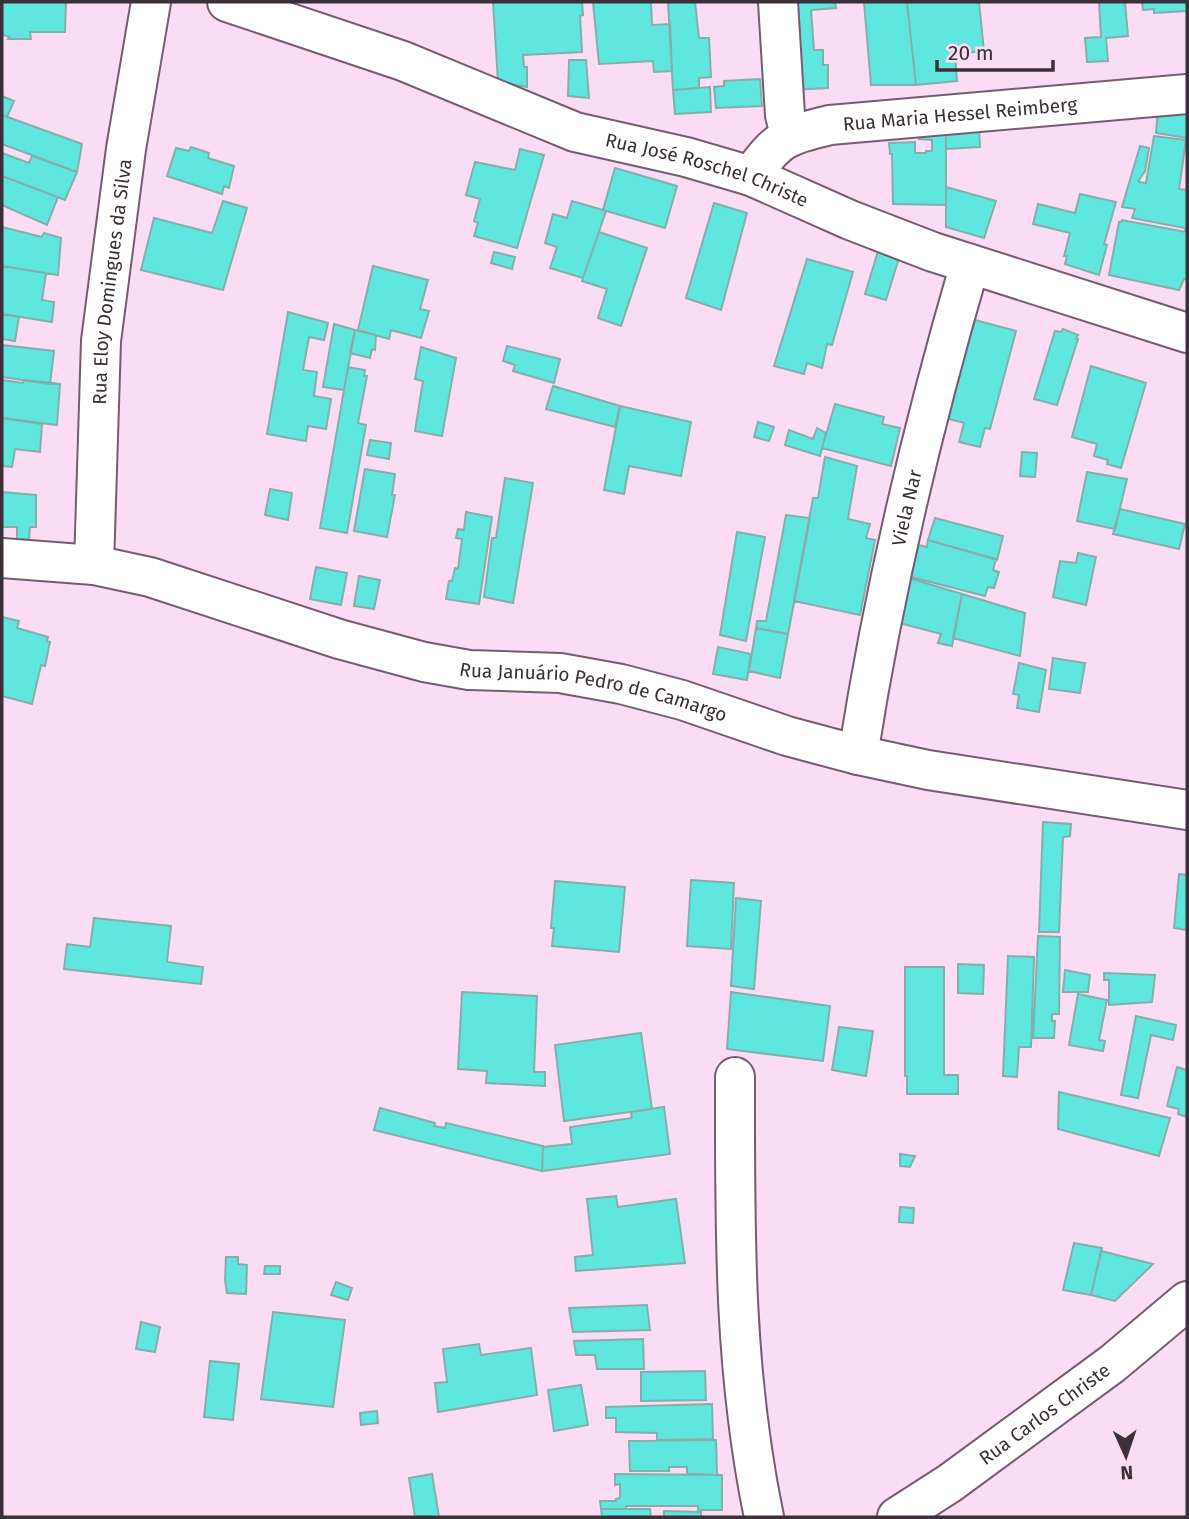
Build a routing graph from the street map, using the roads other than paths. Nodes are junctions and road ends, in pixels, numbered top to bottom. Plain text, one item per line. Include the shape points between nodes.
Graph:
1 (151, 2) edge
2 (227, 2) edge
3 (778, 2) edge
4 (1187, 94) edge
5 (790, 135) junction
6 (751, 176) junction
7 (970, 264) junction
8 (1187, 332) edge
9 (2, 558) edge
10 (94, 565) junction
11 (858, 755) junction
12 (1187, 810) edge
13 (735, 1077) dead end
14 (1187, 1301) edge
15 (764, 1517) edge
16 (897, 1517) edge

1 - 10 street, Rua Eloy Domingues da Silva via 101,341
2 - 6 street, Rua José Roschel Christe via 404,61 575,132
3 - 5 street
4 - 5 street, Rua Maria Hessel Reimberg via 830,125
5 - 6 street, Rua Maria Hessel Reimberg
6 - 7 street, Rua José Roschel Christe via 850,220
7 - 8 street, Rua José Roschel Christe
7 - 11 street, Viela Nar via 894,555
9 - 10 street, Rua Januário Pedro de Camargo
10 - 11 street, Rua Januário Pedro de Camargo via 150,577 391,654 469,670 560,673 621,684
11 - 12 street, Rua Januário Pedro de Camargo
13 - 15 street via 734,1261 739,1355
14 - 16 street, Rua Carlos Christe via 1112,1364

